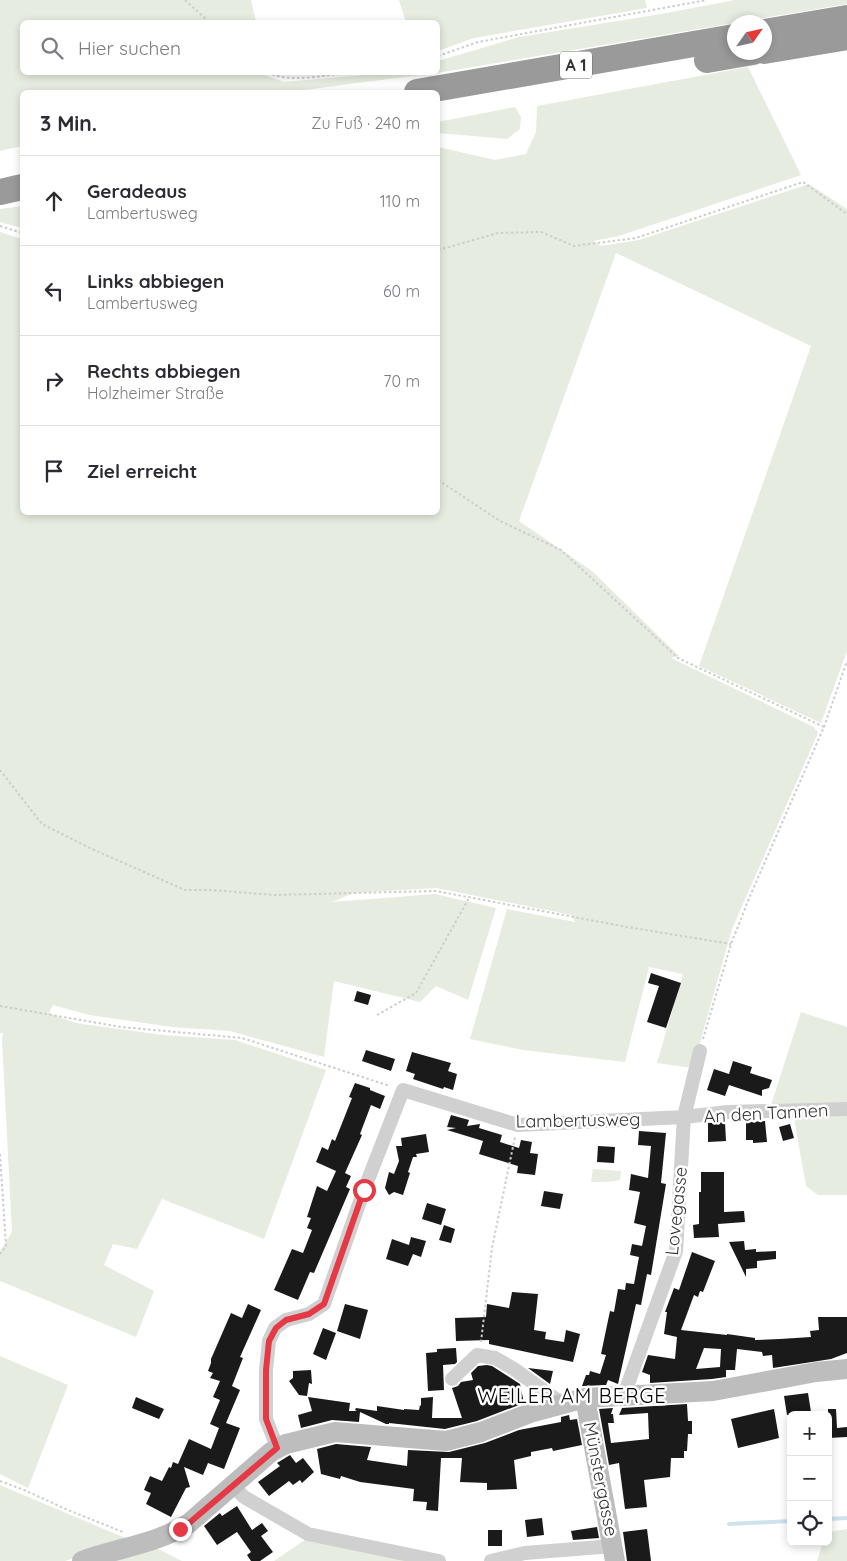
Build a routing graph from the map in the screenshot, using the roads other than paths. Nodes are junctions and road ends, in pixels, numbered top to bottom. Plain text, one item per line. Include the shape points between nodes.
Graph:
1 (847, 18) edge
2 (772, 31) edge
3 (847, 37) edge
4 (727, 38) edge
5 (772, 50) edge
6 (727, 57) edge
7 (429, 90) edge
8 (440, 107) edge
9 (20, 170) edge
10 (0, 174) edge
11 (20, 188) edge
12 (0, 192) edge
13 (700, 1051) road end
14 (847, 1109) edge
15 (684, 1117) junction
16 (847, 1369) edge
17 (452, 1380) dead end
18 (624, 1395) junction
19 (585, 1398) junction
20 (561, 1404) junction
21 (277, 1448) junction
22 (232, 1486) junction
23 (614, 1554) edge
24 (82, 1561) edge
25 (439, 1561) edge
26 (491, 1561) edge

1 - 2 highway
3 - 5 highway
4 - 7 highway, A 1
6 - 8 highway, A 1
9 - 10 highway
11 - 12 highway
13 - 15 street, Lovegasse
14 - 15 street, An den Tannen via 728,1112
15 - 18 street, Lovegasse via 676,1251
15 - 21 street, Lambertusweg via 518,1125 402,1090 324,1304 309,1314 286,1320 276,1328 269,1341 266,1419
16 - 18 main road via 713,1391
17 - 20 street via 477,1355 496,1358
18 - 19 main road
19 - 20 main road
19 - 23 main road, Münstergasse
20 - 21 main road via 446,1441 335,1432
21 - 22 main road
22 - 24 main road via 188,1524 171,1533
22 - 25 street via 244,1497 308,1534
23 - 26 street via 525,1553

